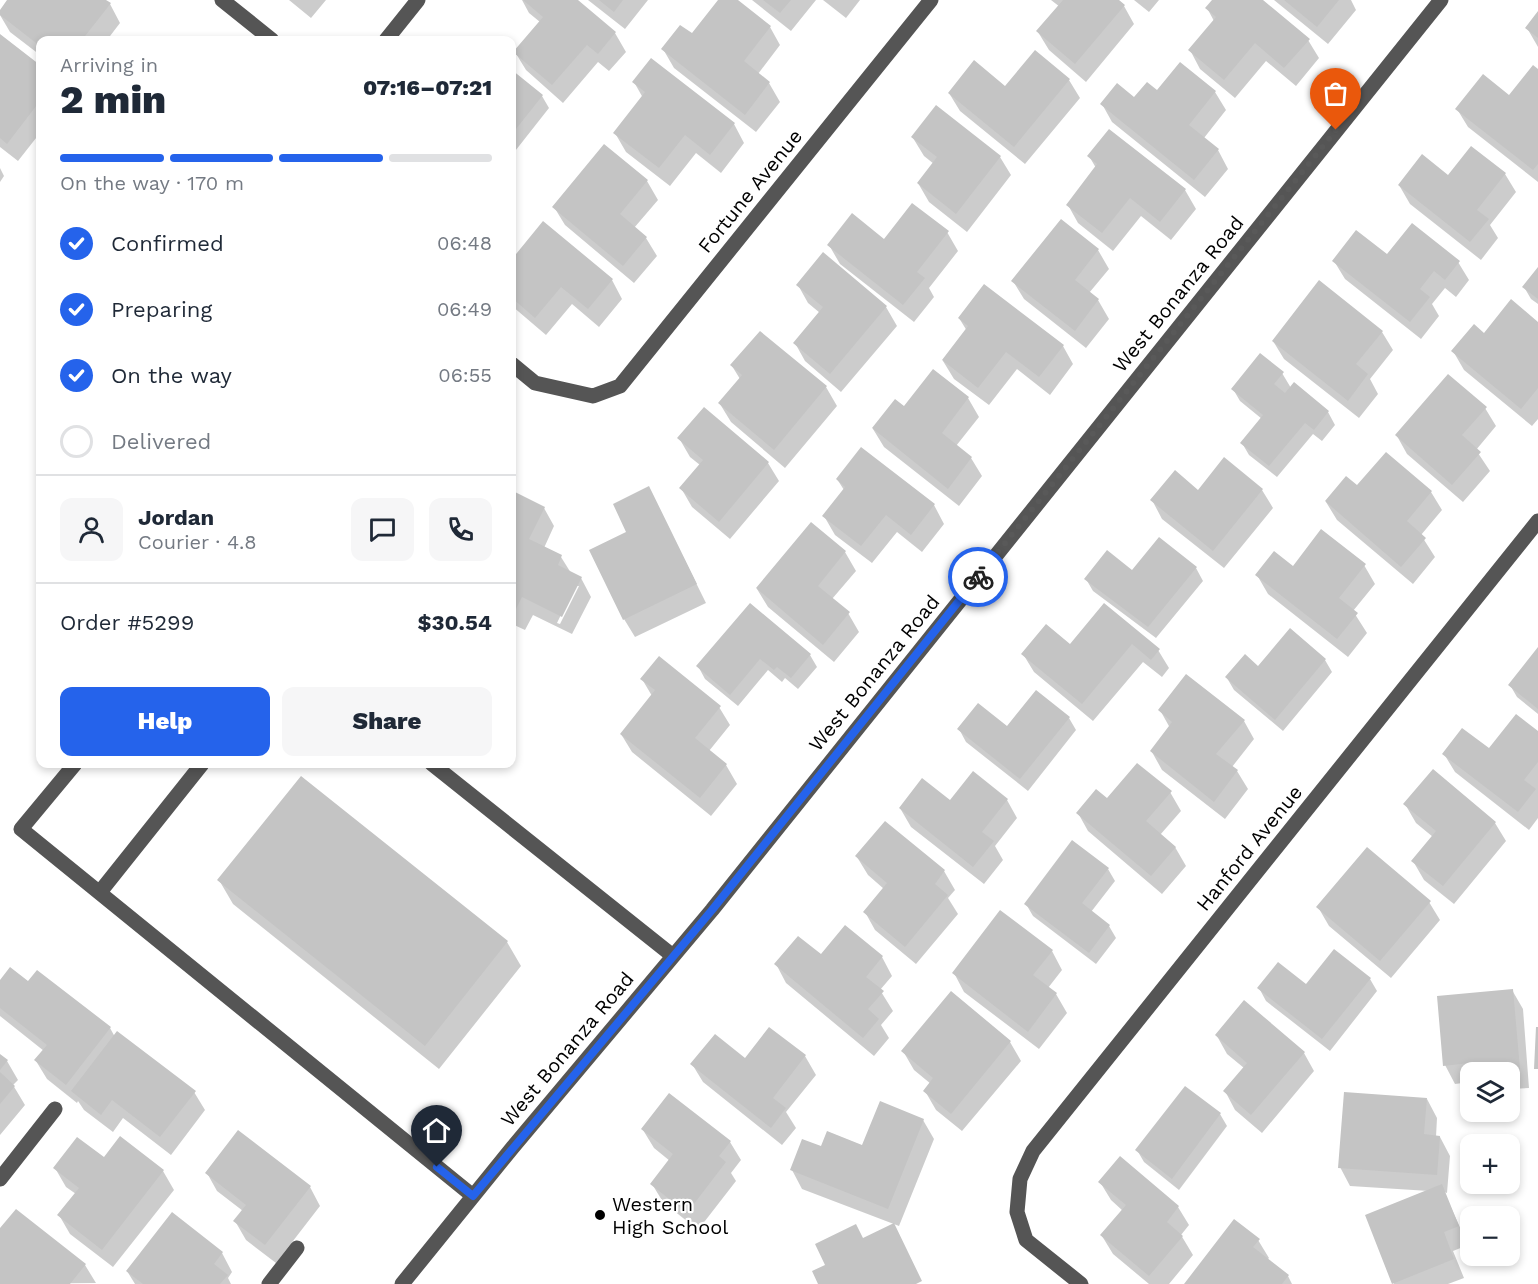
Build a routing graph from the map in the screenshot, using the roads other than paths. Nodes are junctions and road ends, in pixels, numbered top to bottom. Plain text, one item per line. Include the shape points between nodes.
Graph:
1 (222, 0) edge
2 (418, 0) edge
3 (931, 0) edge
4 (1441, 0) edge
5 (267, 36) edge
6 (389, 36) edge
7 (516, 367) edge
8 (1538, 521) edge
9 (72, 768) edge
10 (199, 768) edge
11 (437, 768) edge
12 (100, 892) junction
13 (673, 956) junction
14 (55, 1108) dead end
15 (0, 1179) edge
16 (473, 1196) junction
17 (297, 1248) dead end
18 (269, 1284) edge
19 (402, 1284) edge
20 (1081, 1284) edge

1 - 5 street
2 - 6 street
3 - 7 street, Fortune Avenue via 620,386 592,396 535,383
4 - 13 street, West Bonanza Road
8 - 20 street, Hanford Avenue via 1033,1151 1020,1179 1017,1212 1026,1240
9 - 12 street via 21,829
10 - 12 street
11 - 13 street
12 - 16 street
13 - 16 street, West Bonanza Road
14 - 15 street
16 - 19 street, West Bonanza Road
17 - 18 street

